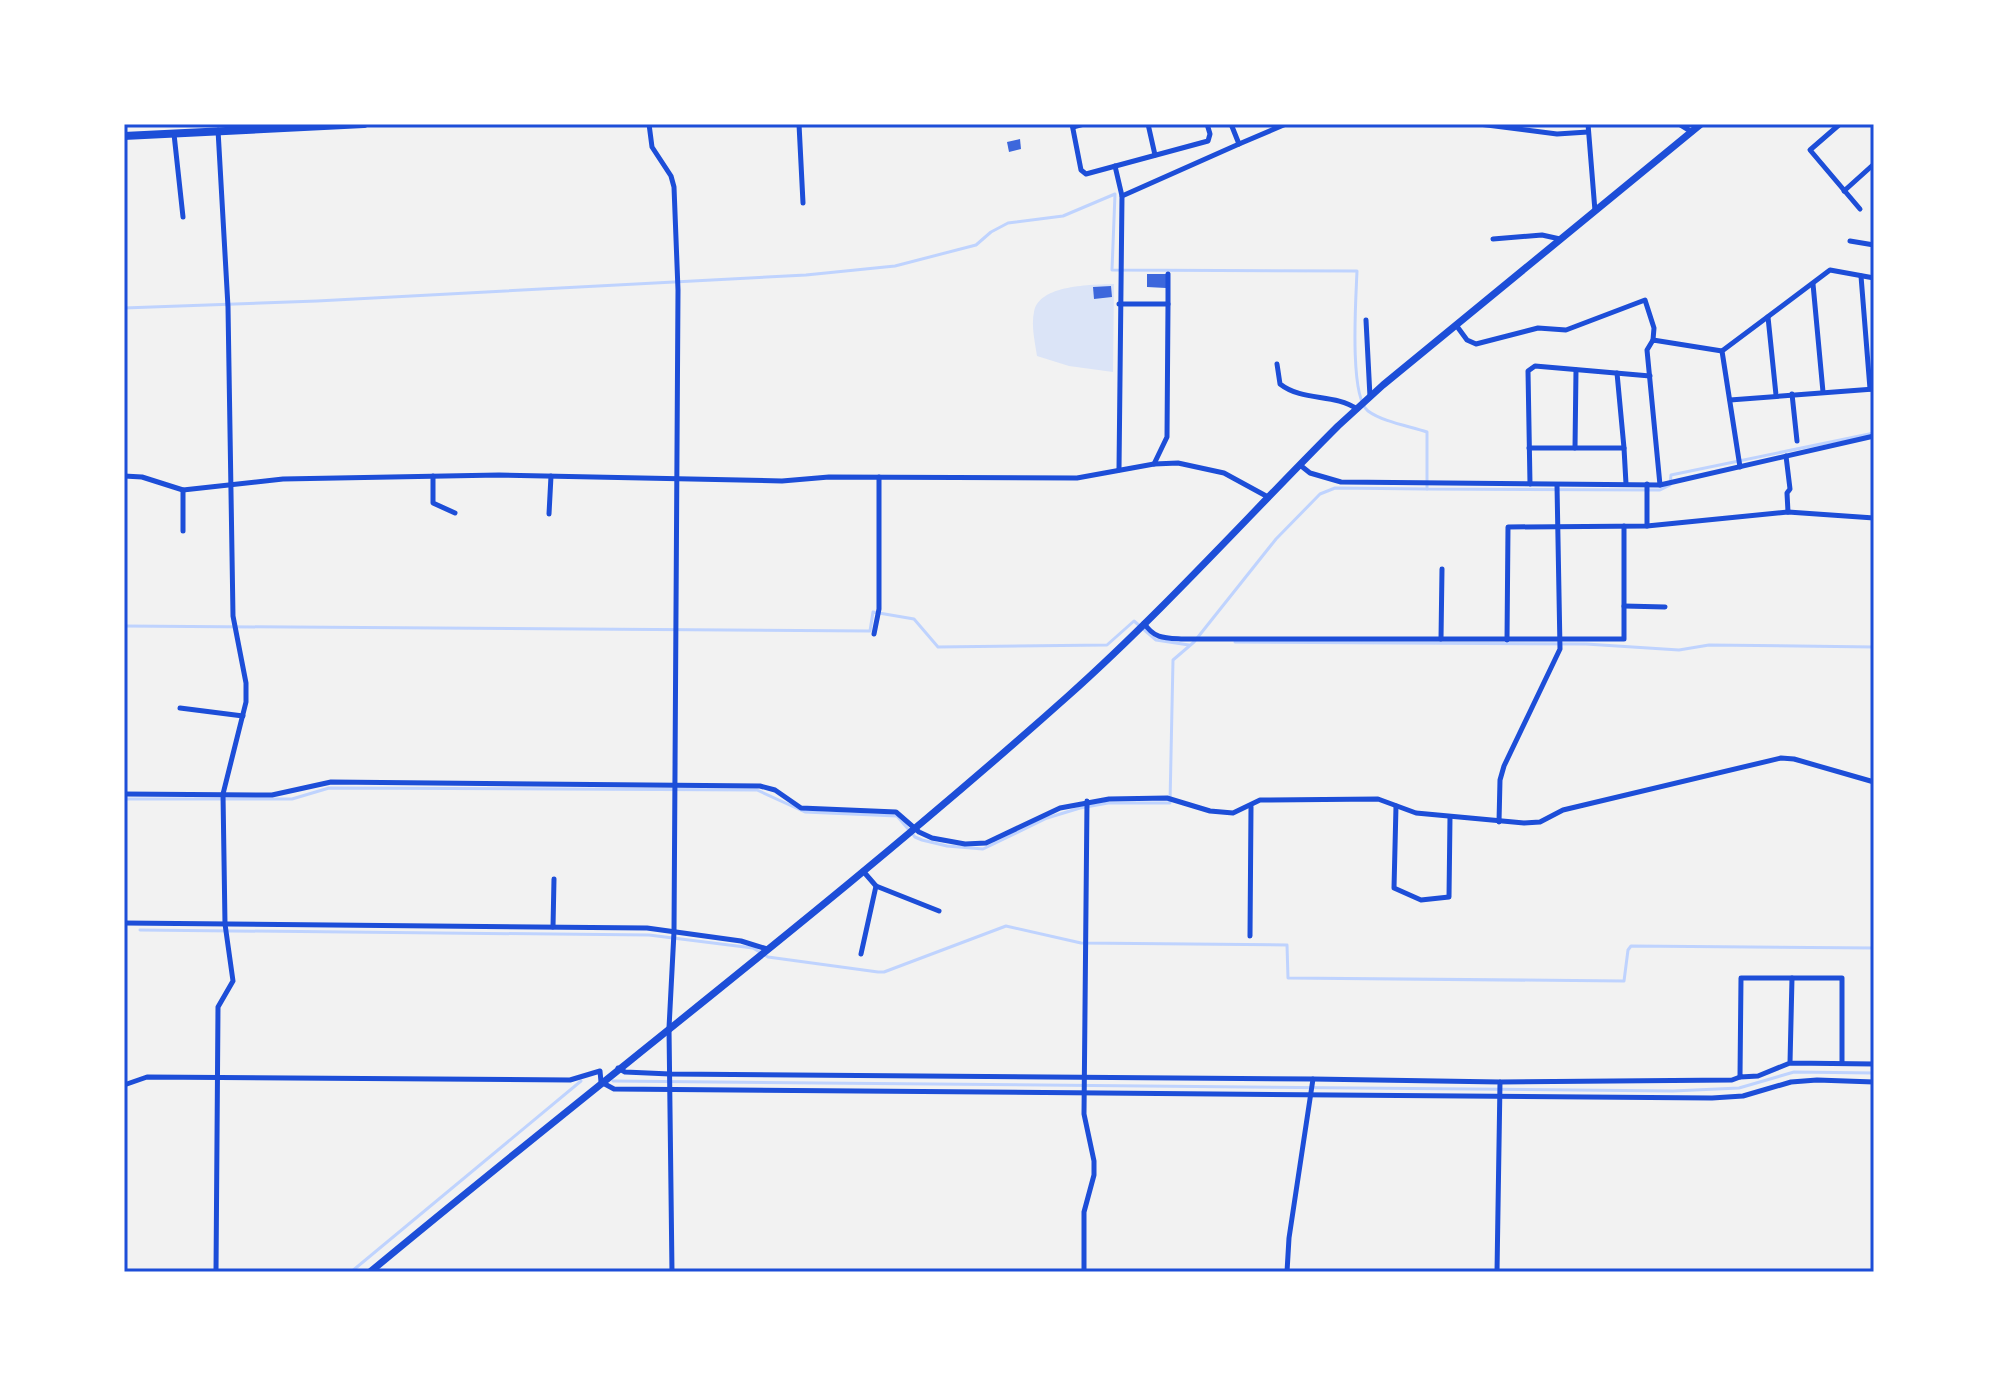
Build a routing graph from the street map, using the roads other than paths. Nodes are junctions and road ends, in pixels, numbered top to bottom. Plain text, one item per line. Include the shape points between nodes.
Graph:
1 (364, 124) edge
2 (649, 124) edge
3 (799, 124) edge
4 (1084, 124) edge
5 (1148, 124) edge
6 (1207, 124) edge
7 (1231, 124) edge
8 (1286, 124) edge
9 (1479, 124) edge
10 (1588, 124) edge
11 (1679, 124) edge
12 (1701, 124) edge
13 (1840, 124) edge
14 (1073, 126) edge
15 (218, 130) junction
16 (1588, 132) junction
17 (1692, 132) junction
18 (173, 133) junction
19 (124, 136) edge
20 (1239, 144) junction
21 (1155, 155) junction
22 (1874, 164) edge
23 (1115, 166) junction
24 (1844, 191) junction
25 (1122, 196) junction
26 (803, 203) dead end
27 (1860, 209) dead end
28 (1595, 211) junction
29 (183, 217) dead end
30 (1493, 239) dead end
31 (1561, 239) junction
32 (1850, 241) dead end
33 (1874, 245) edge
34 (1168, 274) dead end
35 (1861, 276) junction
36 (1874, 278) edge
37 (1813, 284) junction
38 (1119, 304) junction
39 (1168, 304) junction
40 (1768, 317) junction
41 (1366, 320) dead end
42 (1456, 325) junction
43 (1653, 340) junction
44 (1722, 351) junction
45 (1277, 364) dead end
46 (1576, 370) junction
47 (1617, 373) junction
48 (1650, 376) junction
49 (1872, 389) edge
50 (1823, 392) junction
51 (1792, 394) junction
52 (1776, 395) junction
53 (1370, 397) junction
54 (1730, 400) junction
55 (1357, 409) junction
56 (1874, 436) edge
57 (1797, 441) dead end
58 (1529, 448) junction
59 (1575, 448) junction
60 (1624, 448) junction
61 (1786, 456) junction
62 (1154, 464) junction
63 (1300, 465) junction
64 (1740, 467) junction
65 (1119, 470) junction
66 (124, 476) edge
67 (433, 476) junction
68 (551, 476) junction
69 (879, 477) junction
70 (678, 479) junction
71 (231, 484) junction
72 (1530, 484) junction
73 (1626, 484) junction
74 (1647, 484) junction
75 (1557, 485) junction
76 (1660, 485) junction
77 (183, 490) junction
78 (1268, 497) junction
79 (1788, 512) junction
80 (455, 513) dead end
81 (549, 514) dead end
82 (1874, 518) edge
83 (1624, 526) junction
84 (1647, 526) junction
85 (1558, 527) junction
86 (183, 531) dead end
87 (1442, 569) dead end
88 (1624, 606) junction
89 (1665, 607) dead end
90 (1144, 622) junction
91 (874, 634) dead end
92 (1441, 639) junction
93 (1507, 640) junction
94 (1559, 640) junction
95 (180, 708) dead end
96 (243, 716) junction
97 (1874, 782) edge
98 (675, 785) junction
99 (124, 794) edge
100 (223, 794) junction
101 (1087, 801) junction
102 (1251, 806) junction
103 (1396, 806) junction
104 (1450, 817) junction
105 (1499, 822) junction
106 (914, 827) junction
107 (863, 870) junction
108 (554, 879) dead end
109 (876, 886) junction
110 (939, 911) dead end
111 (124, 923) edge
112 (225, 924) junction
113 (553, 927) junction
114 (674, 932) junction
115 (1250, 936) dead end
116 (767, 949) junction
117 (861, 954) dead end
118 (1792, 978) junction
119 (669, 1028) junction
120 (1790, 1063) junction
121 (1842, 1063) junction
122 (1874, 1064) edge
123 (618, 1068) junction
124 (670, 1076) junction
125 (1740, 1077) junction
126 (218, 1078) junction
127 (1085, 1079) junction
128 (1313, 1079) junction
129 (601, 1082) junction
130 (1500, 1082) junction
131 (1874, 1082) edge
132 (124, 1085) edge
133 (670, 1088) junction
134 (1085, 1093) junction
135 (1312, 1095) junction
136 (1499, 1096) junction
137 (216, 1272) edge
138 (370, 1272) edge
139 (672, 1272) edge
140 (1084, 1272) edge
141 (1287, 1272) edge
142 (1497, 1272) edge

1 - 15 main road
2 - 70 street via 652,147 674,187
3 - 26 street
4 - 14 street
5 - 21 street
6 - 21 street via 1208,141
7 - 20 street
8 - 20 street
9 - 16 street via 1557,134
10 - 16 street
11 - 17 street
12 - 17 main road
13 - 24 street via 1810,150
14 - 23 street via 1081,170 1086,174
15 - 18 main road
15 - 71 street
16 - 28 street
17 - 28 main road
18 - 19 main road
18 - 29 street
20 - 25 street
21 - 23 street
22 - 24 street
23 - 25 street
24 - 27 street
25 - 38 street
28 - 31 main road
30 - 31 street
31 - 42 main road
32 - 33 street
34 - 39 street
35 - 36 street
35 - 37 street via 1830,270
35 - 49 street
37 - 40 street
37 - 50 street
38 - 39 street
38 - 65 street
39 - 62 street via 1167,437
40 - 44 street
40 - 52 street
41 - 53 street
42 - 43 street via 1476,344 1538,328 1566,330 1645,300
42 - 53 main road
43 - 44 street
43 - 48 street via 1647,350
44 - 54 street
45 - 55 street via 1280,384 1292,394
46 - 47 street
46 - 58 street via 1535,366 1528,371
46 - 59 street
47 - 48 street
47 - 60 street
48 - 76 street
49 - 50 street
50 - 51 street
51 - 52 street
51 - 57 street
52 - 54 street
53 - 55 main road
54 - 64 street
55 - 63 main road
56 - 61 street
58 - 59 street
58 - 72 street
59 - 60 street
60 - 73 street
61 - 64 street
61 - 79 street
62 - 65 street
62 - 78 street via 1207,468
63 - 72 street via 1341,482
63 - 78 main road
64 - 76 street
65 - 69 street via 1077,478
66 - 77 street
67 - 68 street
67 - 71 street
67 - 80 street via 433,503
68 - 70 street
68 - 81 street
69 - 70 street
69 - 91 street via 879,609
70 - 98 street
71 - 77 street
71 - 96 street via 233,616 246,683
72 - 75 street
73 - 74 street
73 - 75 street
74 - 76 street
74 - 84 street
75 - 85 street
77 - 86 street
78 - 90 main road
79 - 82 street
79 - 84 street
83 - 84 street
83 - 85 street
83 - 88 street
85 - 93 street via 1508,527
85 - 94 street
87 - 92 street
88 - 89 street
88 - 94 street via 1624,639
90 - 92 street via 1160,638
90 - 106 main road via 1061,702
92 - 93 street
93 - 94 street
94 - 105 street via 1560,649 1504,766
95 - 96 street
96 - 100 street
97 - 105 street via 1781,758 1563,810 1540,822
98 - 100 street via 331,782 272,795
98 - 106 street via 760,786 801,808 896,812
98 - 114 street
99 - 100 street
100 - 112 street
101 - 102 street via 1167,798 1233,813
101 - 106 street via 986,843 932,838
101 - 127 street
102 - 103 street via 1260,800 1378,799
102 - 115 street
103 - 104 street
103 - 104 street via 1394,888 1421,900 1449,897
104 - 105 street
106 - 107 main road
107 - 109 street
107 - 116 main road
108 - 113 street
109 - 110 street
109 - 117 street
111 - 112 street
112 - 113 street
112 - 126 street via 233,981 218,1007
113 - 114 street
114 - 116 street
114 - 119 street
116 - 119 main road
118 - 120 street
118 - 121 street via 1842,978
118 - 125 street via 1741,978
119 - 123 main road
119 - 124 street
120 - 121 street
120 - 125 street
121 - 122 street
123 - 124 street
123 - 129 main road
124 - 127 street
124 - 133 street
125 - 130 street
126 - 129 street via 570,1080 600,1071
126 - 132 street via 147,1077
126 - 137 street
127 - 128 street
127 - 134 street
128 - 130 street
128 - 135 street
129 - 133 street via 614,1089
129 - 138 main road
130 - 136 street
131 - 136 street via 1791,1082 1743,1096 1712,1098
133 - 134 street
133 - 139 street
134 - 135 street
134 - 140 street via 1094,1175 1084,1212
135 - 136 street
135 - 141 street
136 - 142 street

